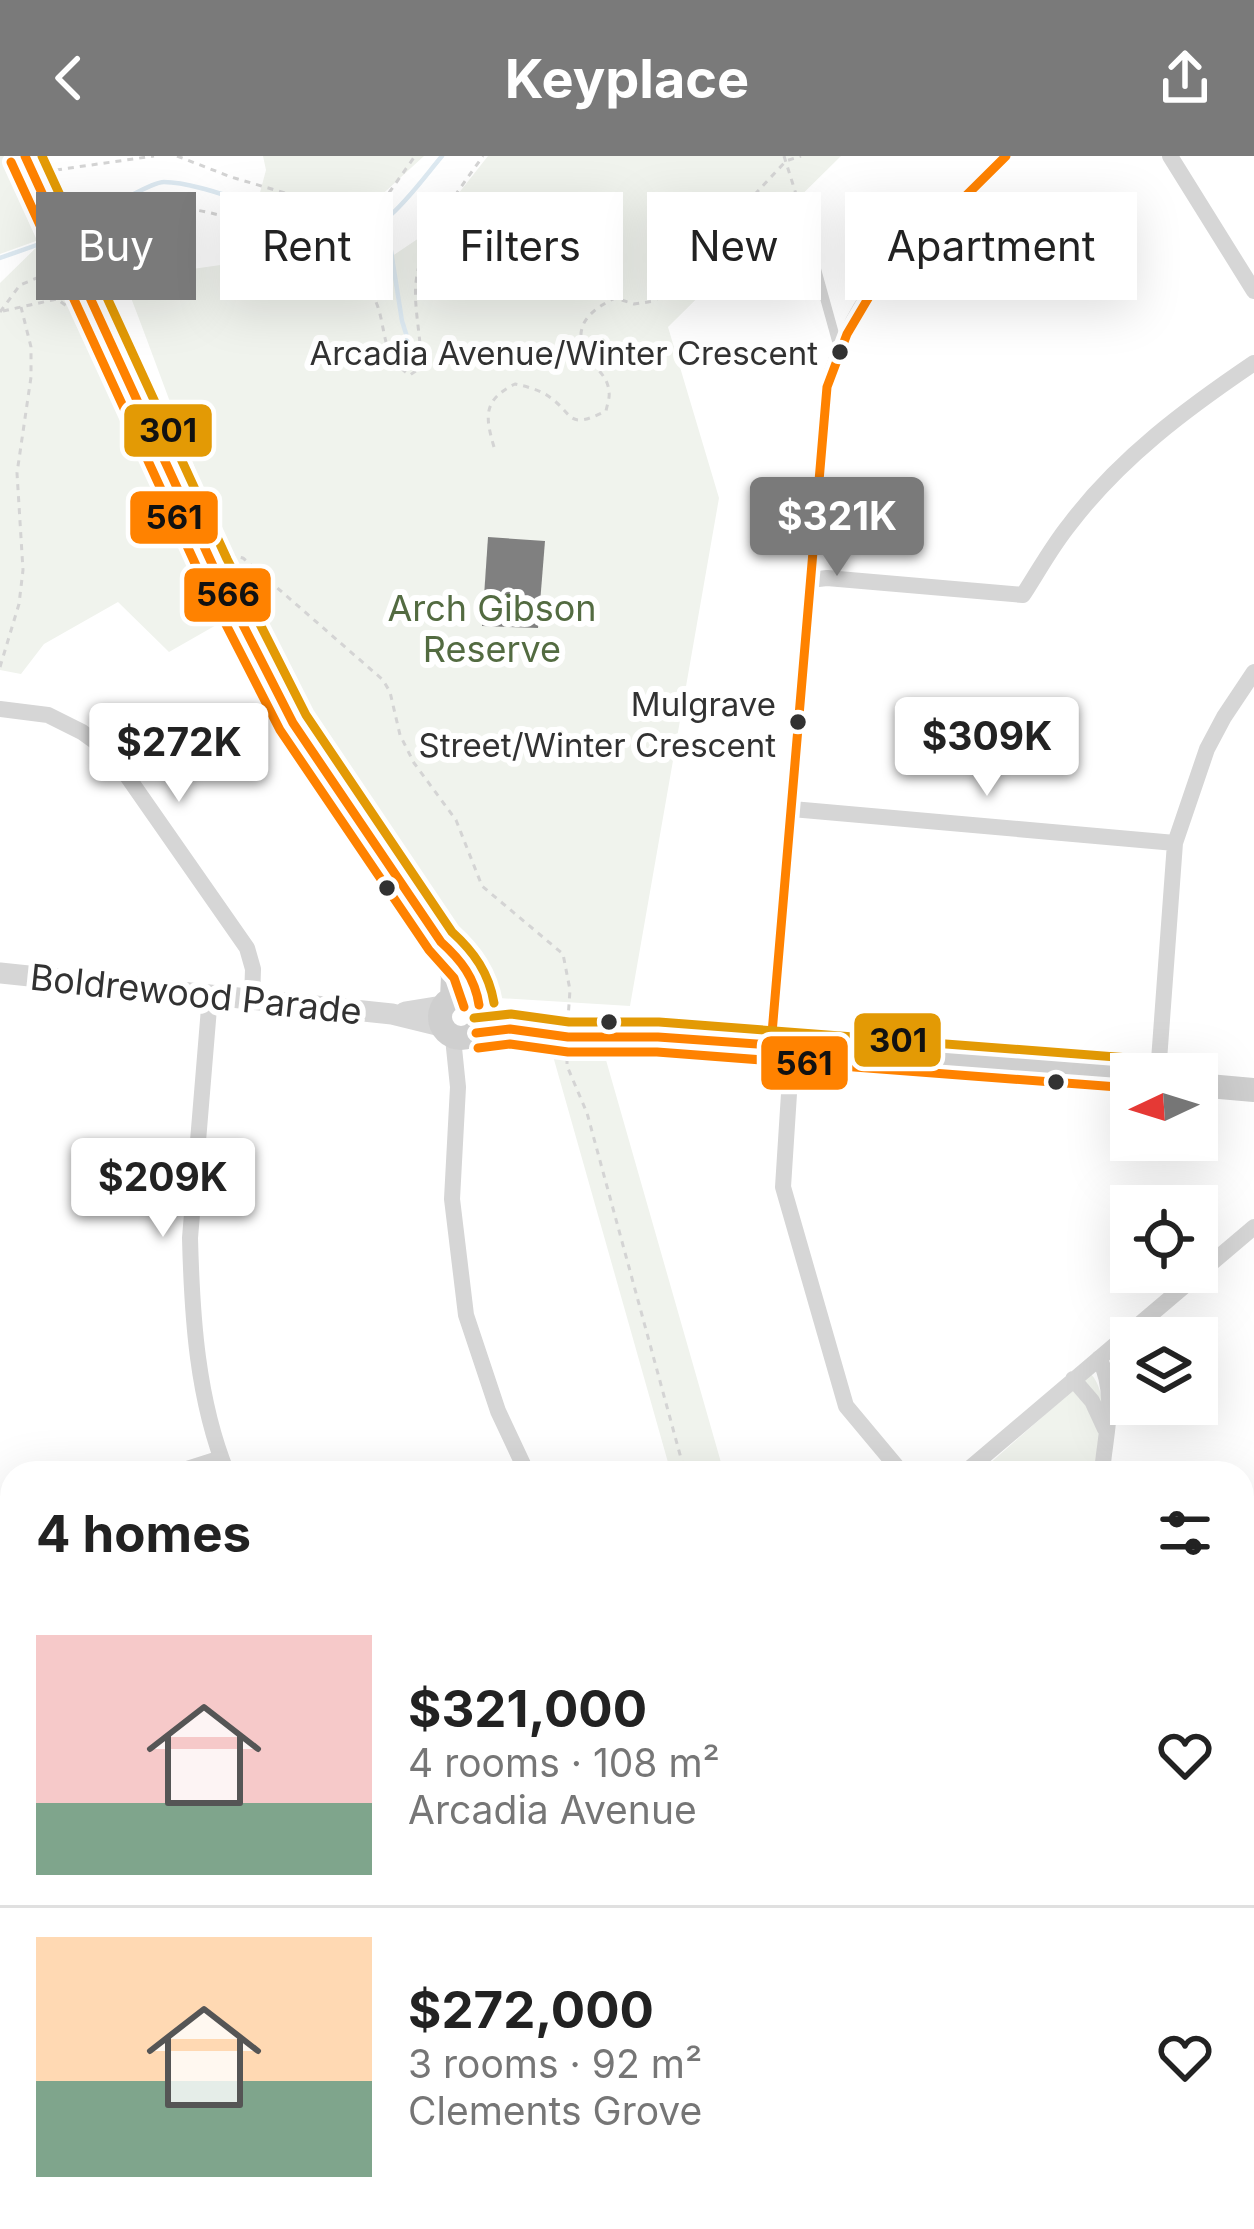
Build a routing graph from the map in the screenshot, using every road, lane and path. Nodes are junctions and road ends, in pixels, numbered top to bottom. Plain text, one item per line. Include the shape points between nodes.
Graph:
1 (25, 156) edge
2 (154, 156) edge
3 (178, 156) edge
4 (415, 156) edge
5 (483, 156) edge
6 (801, 156) edge
7 (1006, 156) edge
8 (1170, 156) edge
9 (785, 158) edge
10 (48, 171) dead end
11 (41, 192) edge
12 (796, 192) edge
13 (196, 209) edge
14 (36, 277) edge
15 (821, 286) edge
16 (1254, 291) edge
17 (99, 300) edge
18 (108, 300) edge
19 (102, 304) junction
20 (21, 307) junction
21 (0, 312) edge
22 (838, 350) junction
23 (1254, 363) edge
24 (494, 447) dead end
25 (213, 566) junction
26 (810, 580) junction
27 (0, 667) edge
28 (1254, 672) edge
29 (0, 710) edge
30 (792, 809) junction
31 (1175, 843) junction
32 (0, 973) edge
33 (210, 996) junction
34 (252, 1000) junction
35 (462, 1019) junction
36 (568, 1029) junction
37 (781, 1046) junction
38 (1160, 1053) edge
39 (1110, 1072) edge
40 (1218, 1077) edge
41 (1254, 1080) edge
42 (1218, 1087) edge
43 (1254, 1090) edge
44 (1254, 1227) edge
45 (1099, 1358) junction
46 (1073, 1378) junction
47 (1105, 1430) junction
48 (223, 1461) edge
49 (521, 1461) edge
50 (683, 1461) edge
51 (892, 1461) edge
52 (978, 1461) edge
53 (1103, 1461) edge

1 - 11 main road
2 - 10 path
3 - 4 path via 337,212 359,212 386,196
5 - 13 path via 449,204 417,273 421,362 410,375 390,359 373,295 361,280 297,242
6 - 9 path
7 - 22 street via 876,286
8 - 16 street
9 - 12 path
9 - 24 path via 655,301 615,298 589,313 584,353 610,389 606,411 585,422 570,419 548,395 515,384 489,406
14 - 21 path
15 - 22 lane
17 - 19 main road
18 - 19 path
19 - 20 path via 82,313 57,299
19 - 25 main road
20 - 21 path
20 - 27 path via 31,347 16,473 23,570
22 - 26 street via 827,387
23 - 26 street via 1119,469 1023,595
25 - 35 main road via 293,723 441,942
25 - 36 path via 231,554 243,558 383,680 400,734 456,820 482,886 562,954
26 - 30 street
28 - 31 street via 1207,748
29 - 34 street via 49,715 111,753 247,948
30 - 31 street
30 - 37 street
31 - 38 street
32 - 33 street, Boldrewood Parade
33 - 34 street, Boldrewood Parade
33 - 48 street via 190,1238 194,1338
34 - 35 street, Boldrewood Parade
35 - 36 main road, Boldrewood Parade
35 - 49 street via 452,1198 466,1315
36 - 37 main road, Boldrewood Parade
36 - 50 path via 567,1066
37 - 39 main road, Boldrewood Parade
37 - 51 street via 783,1187 846,1406
40 - 41 main road
42 - 43 main road
44 - 45 street
45 - 46 street
45 - 47 street via 1112,1402
46 - 47 street
46 - 52 street
47 - 53 street

